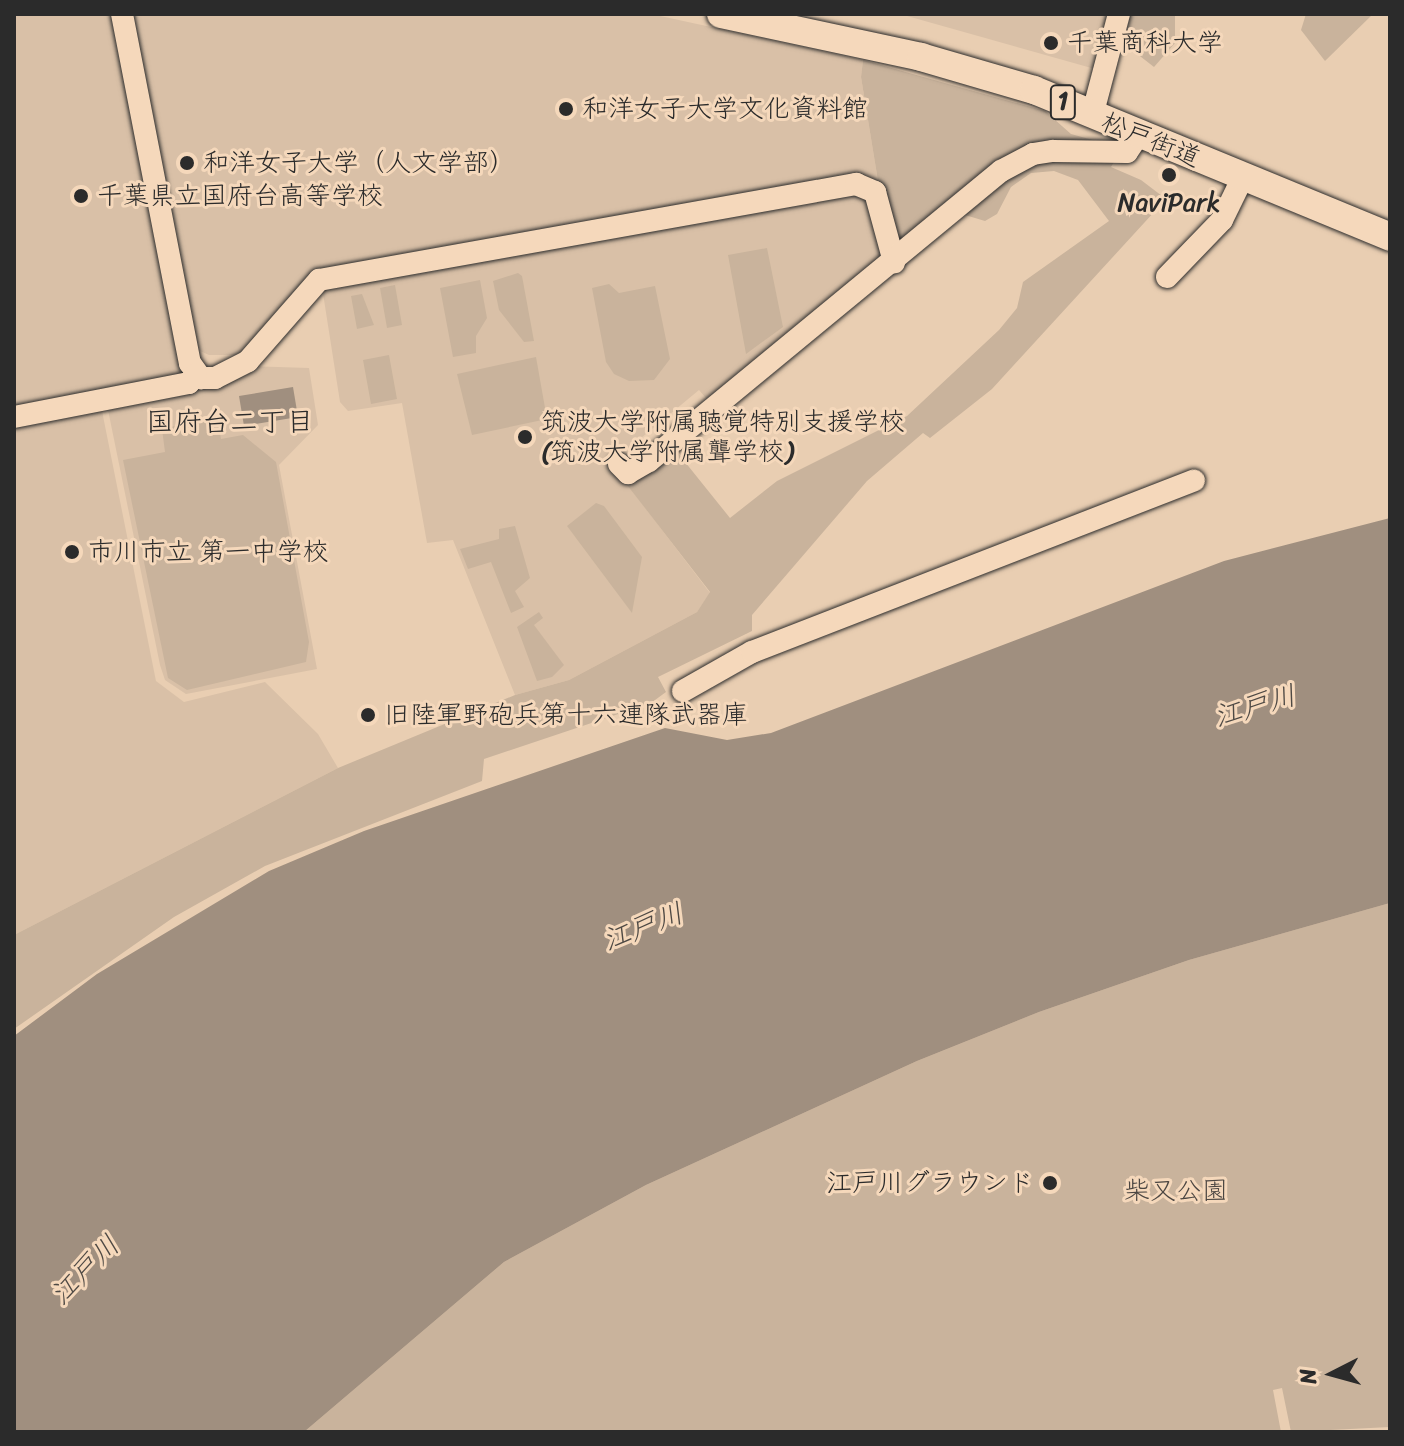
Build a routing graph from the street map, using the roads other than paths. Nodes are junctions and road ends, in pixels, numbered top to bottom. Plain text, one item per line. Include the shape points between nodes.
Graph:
1 (122, 14) edge
2 (721, 14) edge
3 (1119, 14) edge
4 (1092, 116) junction
5 (1139, 134) junction
6 (1243, 177) junction
7 (1389, 232) edge
8 (894, 262) junction
9 (1167, 277) dead end
10 (196, 374) junction
11 (14, 417) edge
12 (619, 464) dead end
13 (1194, 481) dead end
14 (683, 691) dead end

1 - 10 street
2 - 4 main road, 松戸街道 / 1 via 921,57 1034,90
3 - 4 street
4 - 5 main road, 松戸街道 / 1
5 - 6 main road, 松戸街道 / 1
5 - 8 street via 1127,152 1053,151 1001,171
6 - 7 main road, 松戸街道 / 1
6 - 9 street via 1222,220
8 - 10 street via 875,192 856,184 319,280 248,361 215,378
8 - 12 street via 649,461 628,473
10 - 11 street via 189,383
13 - 14 street via 752,652

